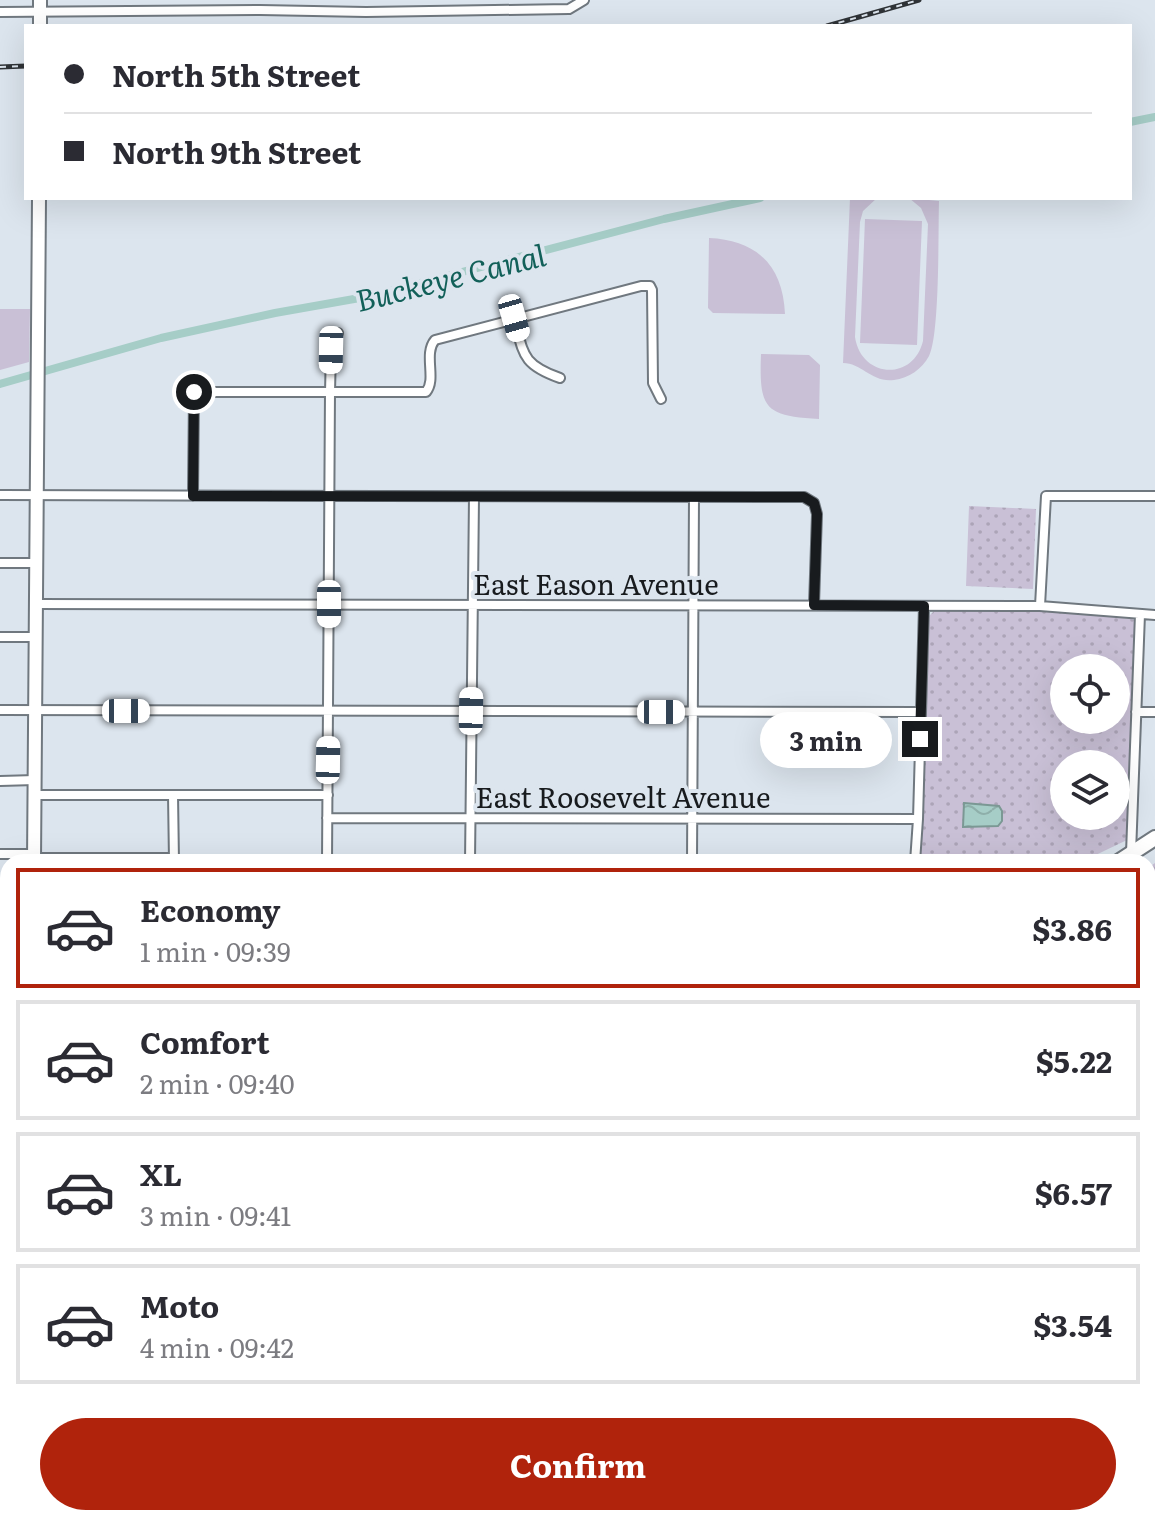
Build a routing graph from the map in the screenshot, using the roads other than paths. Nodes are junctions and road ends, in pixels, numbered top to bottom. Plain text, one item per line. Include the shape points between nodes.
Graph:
1 (149, 0) edge
2 (366, 0) edge
3 (584, 0) edge
4 (260, 5) edge
5 (479, 5) edge
6 (40, 6) edge
7 (148, 11) junction
8 (0, 12) edge
9 (366, 12) junction
10 (39, 200) edge
11 (514, 318) junction
12 (338, 333) dead end
13 (560, 378) dead end
14 (330, 392) junction
15 (661, 399) dead end
16 (0, 495) edge
17 (38, 495) junction
18 (193, 496) junction
19 (329, 496) junction
20 (1155, 496) edge
21 (474, 497) junction
22 (694, 497) junction
23 (0, 563) edge
24 (38, 563) junction
25 (37, 604) junction
26 (329, 604) junction
27 (473, 605) junction
28 (693, 605) junction
29 (814, 605) junction
30 (924, 606) junction
31 (1040, 606) junction
32 (1140, 614) junction
33 (1155, 615) edge
34 (0, 637) edge
35 (36, 637) junction
36 (0, 710) edge
37 (36, 711) junction
38 (329, 711) junction
39 (471, 711) junction
40 (693, 712) junction
41 (921, 712) junction
42 (1136, 712) junction
43 (1155, 712) edge
44 (35, 780) junction
45 (0, 781) edge
46 (35, 795) junction
47 (173, 795) junction
48 (328, 795) junction
49 (327, 818) junction
50 (470, 818) junction
51 (692, 819) junction
52 (918, 819) junction
53 (1155, 838) edge
54 (34, 854) edge
55 (174, 854) edge
56 (327, 854) edge
57 (470, 854) edge
58 (692, 854) edge
59 (916, 854) edge
60 (1131, 854) joint

1 - 7 street
2 - 9 street
3 - 5 street via 569,9
4 - 7 street
4 - 9 street
5 - 9 street
6 - 7 street
6 - 8 street
10 - 17 street
11 - 13 street via 529,362
11 - 14 street via 432,342 429,392
11 - 15 street via 650,286 653,383
12 - 14 street via 331,350
14 - 18 street via 194,392
14 - 19 street
16 - 17 street
17 - 18 street
17 - 24 street
18 - 19 street
19 - 21 street
19 - 26 street
20 - 31 street via 1046,496
21 - 22 street
21 - 27 street
22 - 28 street
22 - 29 street via 804,497 814,503
23 - 24 street
24 - 25 street
25 - 26 street, East Eason Avenue
25 - 35 street
26 - 27 street, East Eason Avenue
26 - 38 street
27 - 28 street, East Eason Avenue
27 - 39 street
28 - 29 street, East Eason Avenue
28 - 40 street
29 - 30 street, East Eason Avenue
30 - 31 street, East Eason Avenue
30 - 41 street
31 - 32 street, East Eason Avenue
32 - 33 street, East Eason Avenue
32 - 42 street
34 - 35 street
35 - 37 street
36 - 37 street
37 - 38 street
37 - 44 street
38 - 39 street
38 - 48 street
39 - 40 street
39 - 50 street
40 - 41 street
40 - 51 street
41 - 52 street
42 - 43 street
42 - 60 street
44 - 45 street
44 - 46 street
46 - 47 street
46 - 54 street
47 - 48 street
47 - 55 street
48 - 49 street
49 - 50 street, East Roosevelt Avenue
49 - 56 street
50 - 51 street, East Roosevelt Avenue
50 - 57 street
51 - 52 street, East Roosevelt Avenue
51 - 58 street
52 - 59 street
53 - 60 main road

